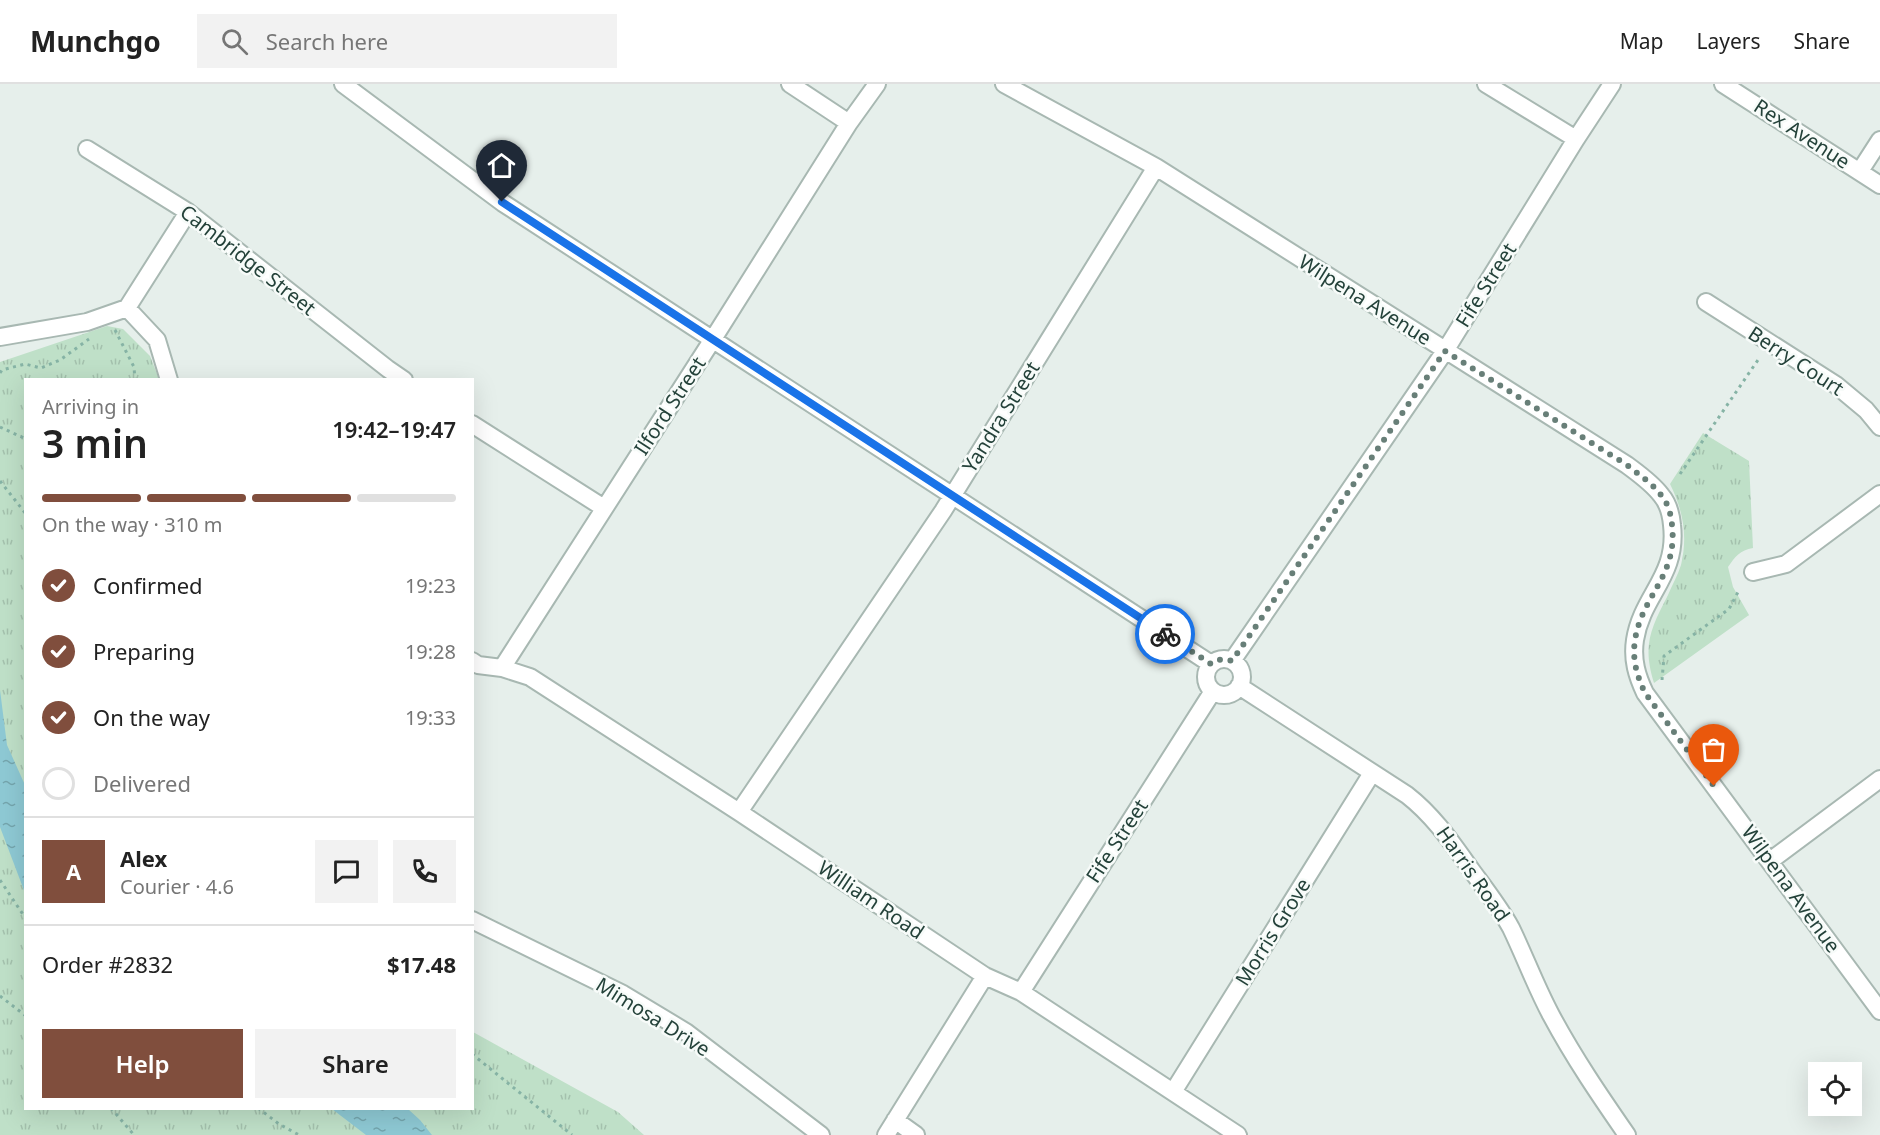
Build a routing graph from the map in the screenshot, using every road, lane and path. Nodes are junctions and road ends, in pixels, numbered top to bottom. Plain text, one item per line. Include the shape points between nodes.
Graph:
1 (342, 84) edge
2 (790, 84) edge
3 (878, 84) edge
4 (1004, 84) edge
5 (1486, 84) edge
6 (1612, 84) edge
7 (1723, 84) edge
8 (849, 123) junction
9 (1576, 139) junction
10 (1880, 140) edge
11 (87, 149) dead end
12 (1156, 167) junction
13 (1860, 171) junction
14 (1880, 185) edge
15 (188, 212) junction
16 (1706, 302) dead end
17 (126, 308) junction
18 (107, 315) junction
19 (94, 336) dead end
20 (0, 337) edge
21 (713, 339) junction
22 (1770, 343) junction
23 (1445, 351) junction
24 (0, 373) edge
25 (135, 378) edge
26 (169, 378) edge
27 (401, 378) edge
28 (474, 425) edge
29 (0, 427) edge
30 (1880, 427) edge
31 (24, 438) edge
32 (1680, 474) dead end
33 (0, 481) edge
34 (1880, 494) edge
35 (953, 495) junction
36 (604, 508) junction
37 (24, 511) edge
38 (1753, 572) dead end
39 (1738, 592) dead end
40 (1232, 661) junction
41 (474, 662) edge
42 (1211, 664) junction
43 (502, 668) junction
44 (1662, 680) dead end
45 (1239, 686) junction
46 (1213, 691) junction
47 (1372, 772) junction
48 (1880, 779) edge
49 (739, 812) junction
50 (1770, 861) junction
51 (0, 880) edge
52 (24, 916) edge
53 (474, 921) edge
54 (985, 976) junction
55 (1021, 992) junction
56 (0, 996) edge
57 (1880, 1011) edge
58 (24, 1014) edge
59 (474, 1056) edge
60 (1173, 1092) junction
61 (113, 1110) edge
62 (261, 1110) edge
63 (895, 1120) junction
64 (134, 1135) edge
65 (299, 1135) edge
66 (572, 1135) edge
67 (821, 1135) edge
68 (886, 1135) edge
69 (916, 1135) edge
70 (1238, 1135) edge
71 (1628, 1135) edge

1 - 21 street via 502,202
2 - 8 street
3 - 8 street, Ilford Street
4 - 12 street, Wilpena Avenue
5 - 9 street
6 - 9 street, Fife Street
7 - 13 street, Rex Avenue
8 - 21 street, Ilford Street
9 - 23 street, Fife Street
10 - 13 street
11 - 15 street, Cambridge Street
12 - 23 street, Wilpena Avenue
12 - 35 street, Yandra Street
13 - 14 street, Rex Avenue
15 - 17 street
15 - 27 street, Cambridge Street
16 - 22 street, Berry Court
17 - 18 street
17 - 26 street via 157,340
18 - 20 street
18 - 25 path via 134,367
19 - 24 path via 41,368 25,364
21 - 35 street
21 - 36 street, Ilford Street
22 - 30 street, Berry Court via 1836,385
22 - 32 path
23 - 40 street, Fife Street
23 - 50 street, Wilpena Avenue via 1627,465 1663,496 1671,513 1672,554 1638,628 1634,661 1638,678 1645,693
28 - 36 street
29 - 31 path
33 - 37 path
34 - 38 street via 1786,564
35 - 42 street
35 - 49 street, Yandra Street
36 - 43 street, Ilford Street
39 - 44 path via 1729,609 1664,656
40 - 42 street via 1224,659
40 - 45 street via 1238,666
41 - 43 street, William Road
42 - 46 street via 1206,675
43 - 49 street, William Road via 530,677
45 - 46 street via 1230,693
45 - 47 street, Harris Road
46 - 55 street, Fife Street
47 - 60 street, Morris Grove
47 - 71 street, Harris Road via 1424,808 1438,823 1500,910 1569,1049
48 - 50 street
49 - 54 street, William Road
50 - 57 street, Wilpena Avenue
51 - 52 path
53 - 67 street, Mimosa Drive via 622,994 686,1032
54 - 55 street, William Road
54 - 63 street
55 - 60 street, William Road
56 - 58 path
59 - 66 path
60 - 70 street, William Road
61 - 64 path
62 - 65 path
63 - 68 street
63 - 69 street

